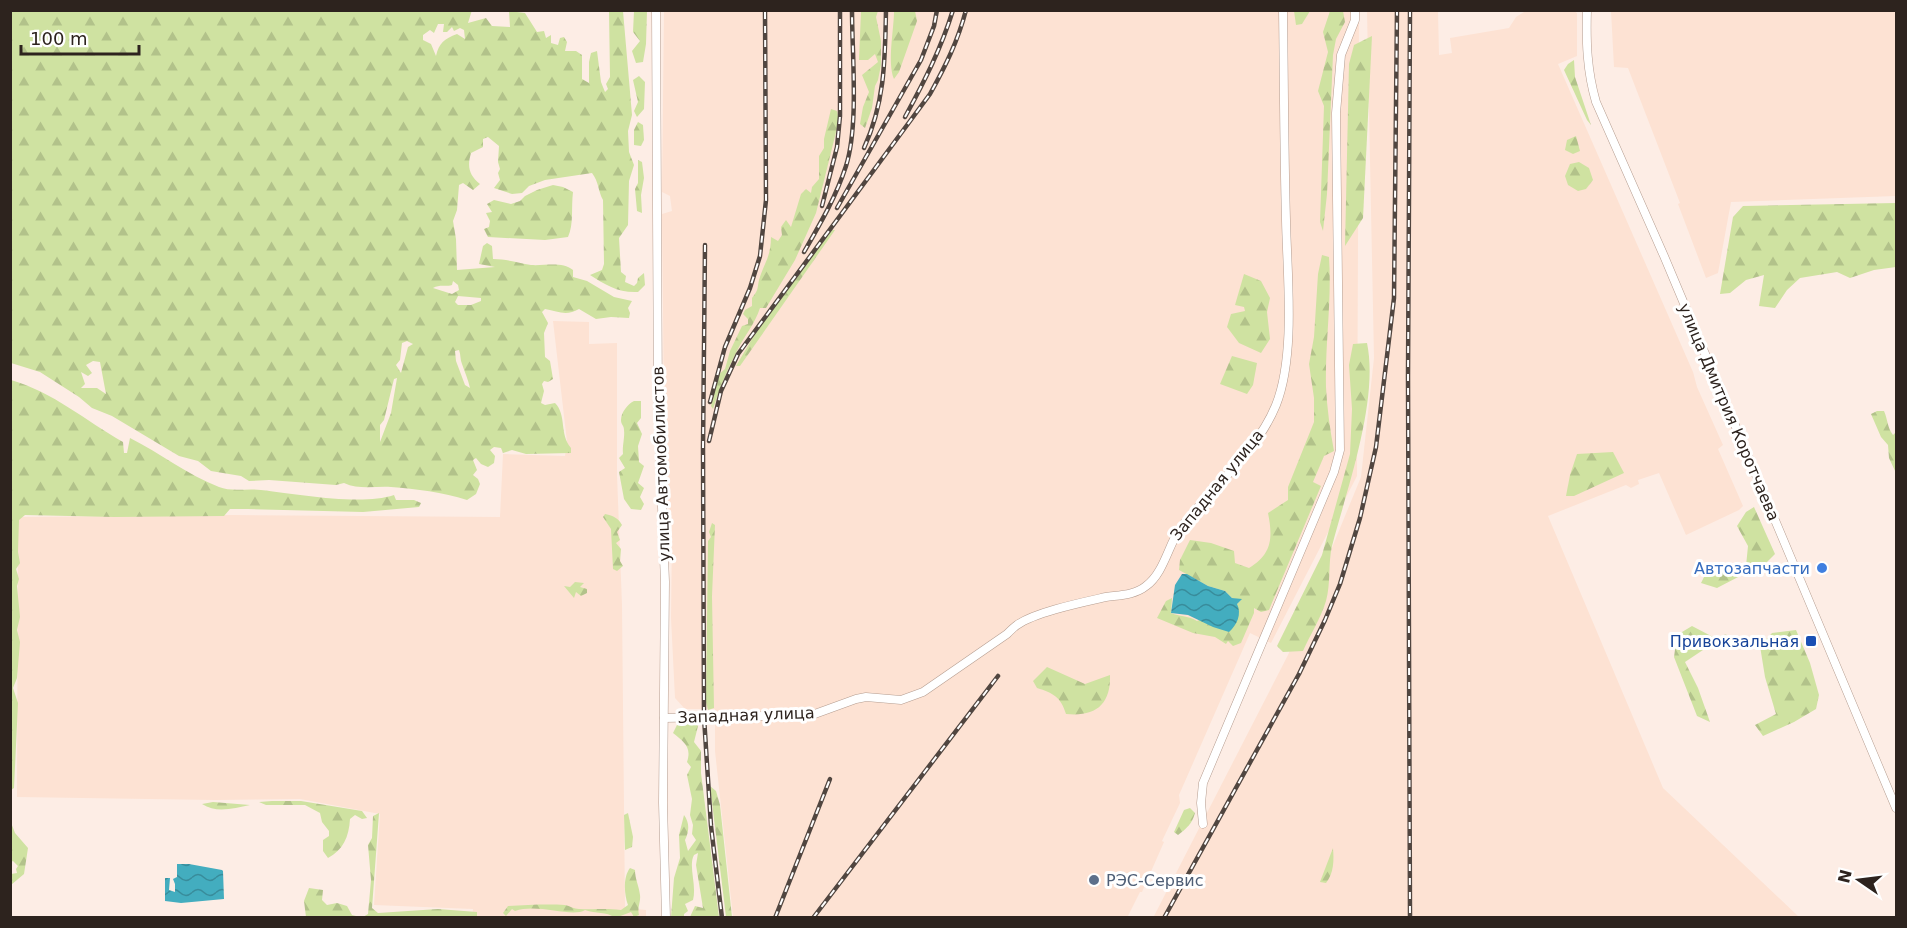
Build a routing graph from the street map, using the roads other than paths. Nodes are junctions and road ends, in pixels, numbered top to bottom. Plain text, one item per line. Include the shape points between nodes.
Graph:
1 (656, 10) edge
2 (1283, 10) edge
3 (1354, 10) edge
4 (1587, 10) edge
5 (664, 718) junction
6 (1896, 808) edge
7 (1203, 824) dead end
8 (666, 918) edge

1 - 5 street, улица Автомобилистов
2 - 5 street, Западная улица via 1288,291 1284,379 1275,406 1256,440 1181,527 1147,586 1017,624 912,697 866,697 812,715
3 - 7 street via 1355,20 1339,62 1336,113 1340,450 1203,783
4 - 6 street, улица Дмитрия Коротчаева via 1586,49 1596,102
5 - 8 street, улица Автомобилистов

